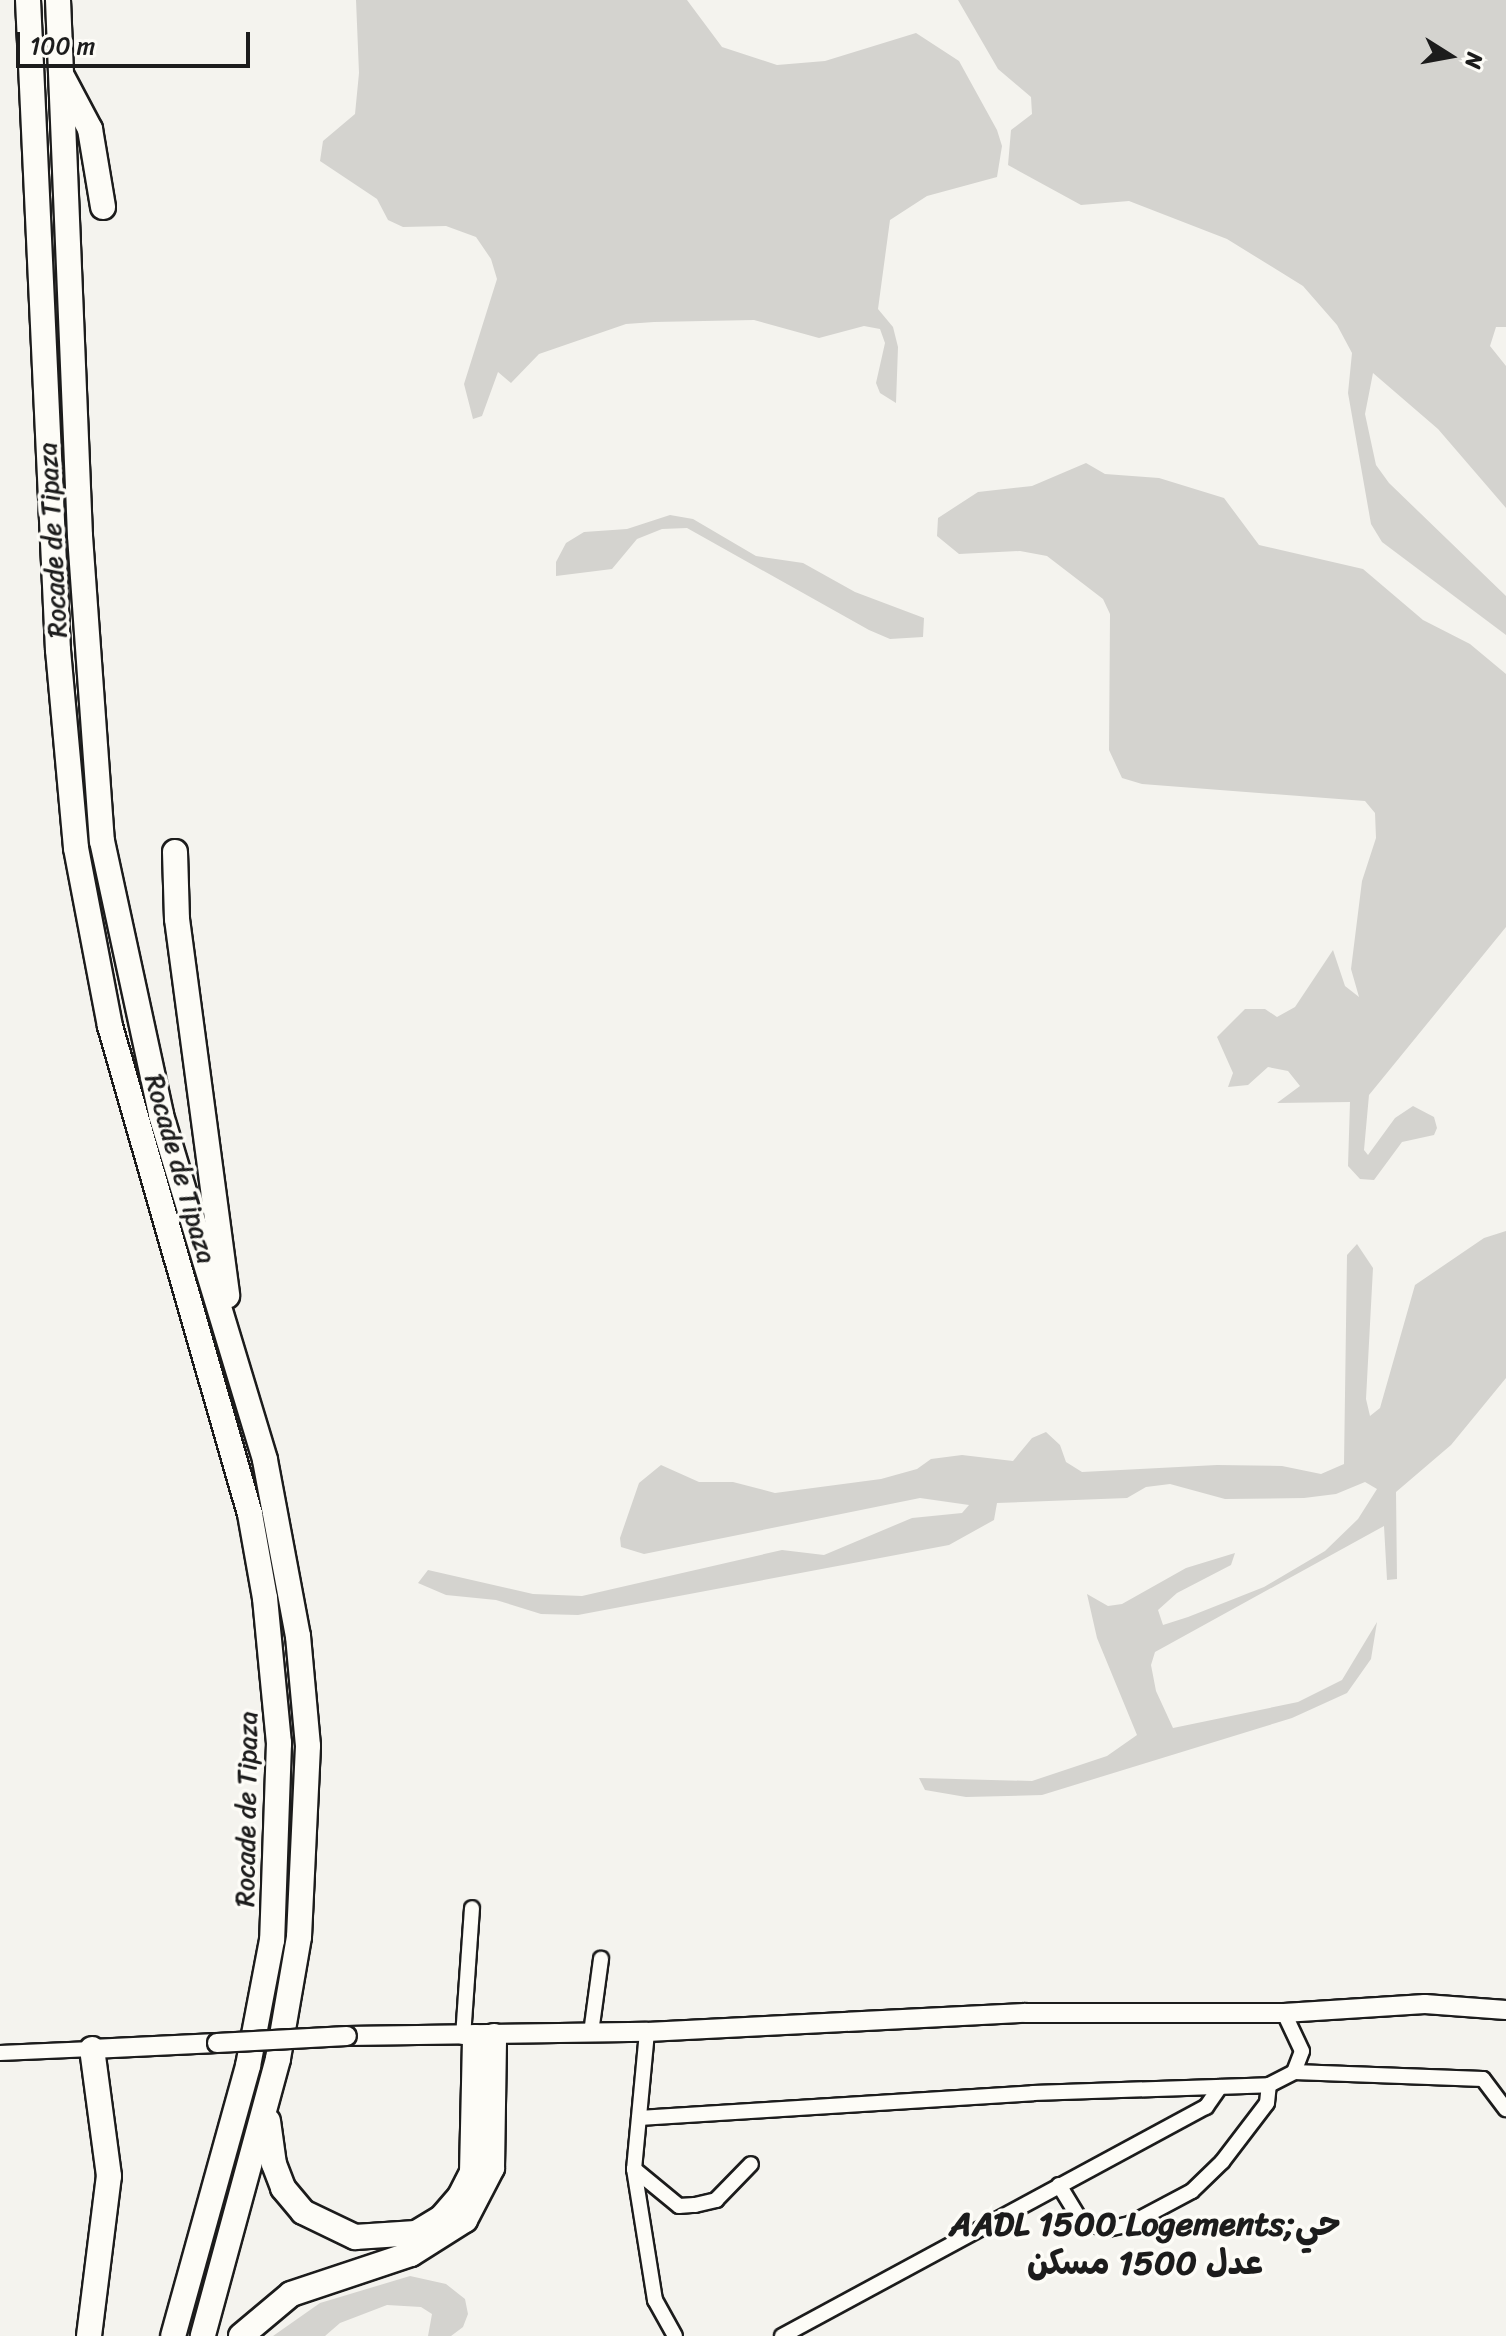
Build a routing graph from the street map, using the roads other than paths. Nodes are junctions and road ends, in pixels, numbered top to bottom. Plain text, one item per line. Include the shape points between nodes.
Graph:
1 (28, 0) edge
2 (69, 0) edge
3 (59, 12) edge
4 (61, 76) junction
5 (103, 207) dead end
6 (175, 852) dead end
7 (229, 1342) junction
8 (472, 1908) dead end
9 (601, 1959) dead end
10 (1506, 2010) edge
11 (1284, 2013) junction
12 (647, 2032) junction
13 (591, 2033) junction
14 (477, 2037) junction
15 (92, 2049) junction
16 (0, 2053) edge
17 (278, 2059) junction
18 (1294, 2072) junction
19 (1269, 2085) junction
20 (1220, 2087) junction
21 (1506, 2109) edge
22 (639, 2118) junction
23 (751, 2164) dead end
24 (634, 2169) junction
25 (1059, 2185) junction
26 (89, 2336) edge
27 (173, 2336) edge
28 (203, 2336) edge
29 (241, 2336) edge
30 (675, 2336) edge
31 (782, 2336) edge

1 - 27 highway, Rocade de Tipaza via 58,650 76,848 110,1026 250,1514 265,1598 279,1743 272,1940 241,2096
2 - 3 highway
3 - 4 highway, Rocade de Tipaza
4 - 5 highway via 90,129
4 - 7 highway, Rocade de Tipaza via 87,667 102,841 137,1020
6 - 7 highway via 177,919 225,1275
7 - 17 highway, Rocade de Tipaza via 265,1460 283,1549 308,1746 299,1937
8 - 14 street
9 - 13 street
10 - 11 street via 1425,2004
11 - 12 street via 1025,2013
11 - 18 street via 1302,2051
12 - 13 street
12 - 22 street
13 - 14 street
14 - 15 street, bridge via 347,2036
14 - 17 highway via 472,2172 441,2218 416,2233 385,2239 329,2228 303,2212 283,2188 268,2138
14 - 29 highway via 492,2168 465,2220 411,2254 291,2294
15 - 16 street
15 - 26 highway via 109,2176
17 - 28 highway, Rocade de Tipaza
18 - 19 street
18 - 21 street via 1483,2079
19 - 20 street
19 - 25 street via 1267,2103 1222,2162 1192,2191 1130,2224 1108,2229 1081,2221
20 - 22 street
20 - 25 street via 1206,2107
22 - 24 street
23 - 24 street via 716,2200 679,2206
24 - 30 street via 655,2300
25 - 31 street

